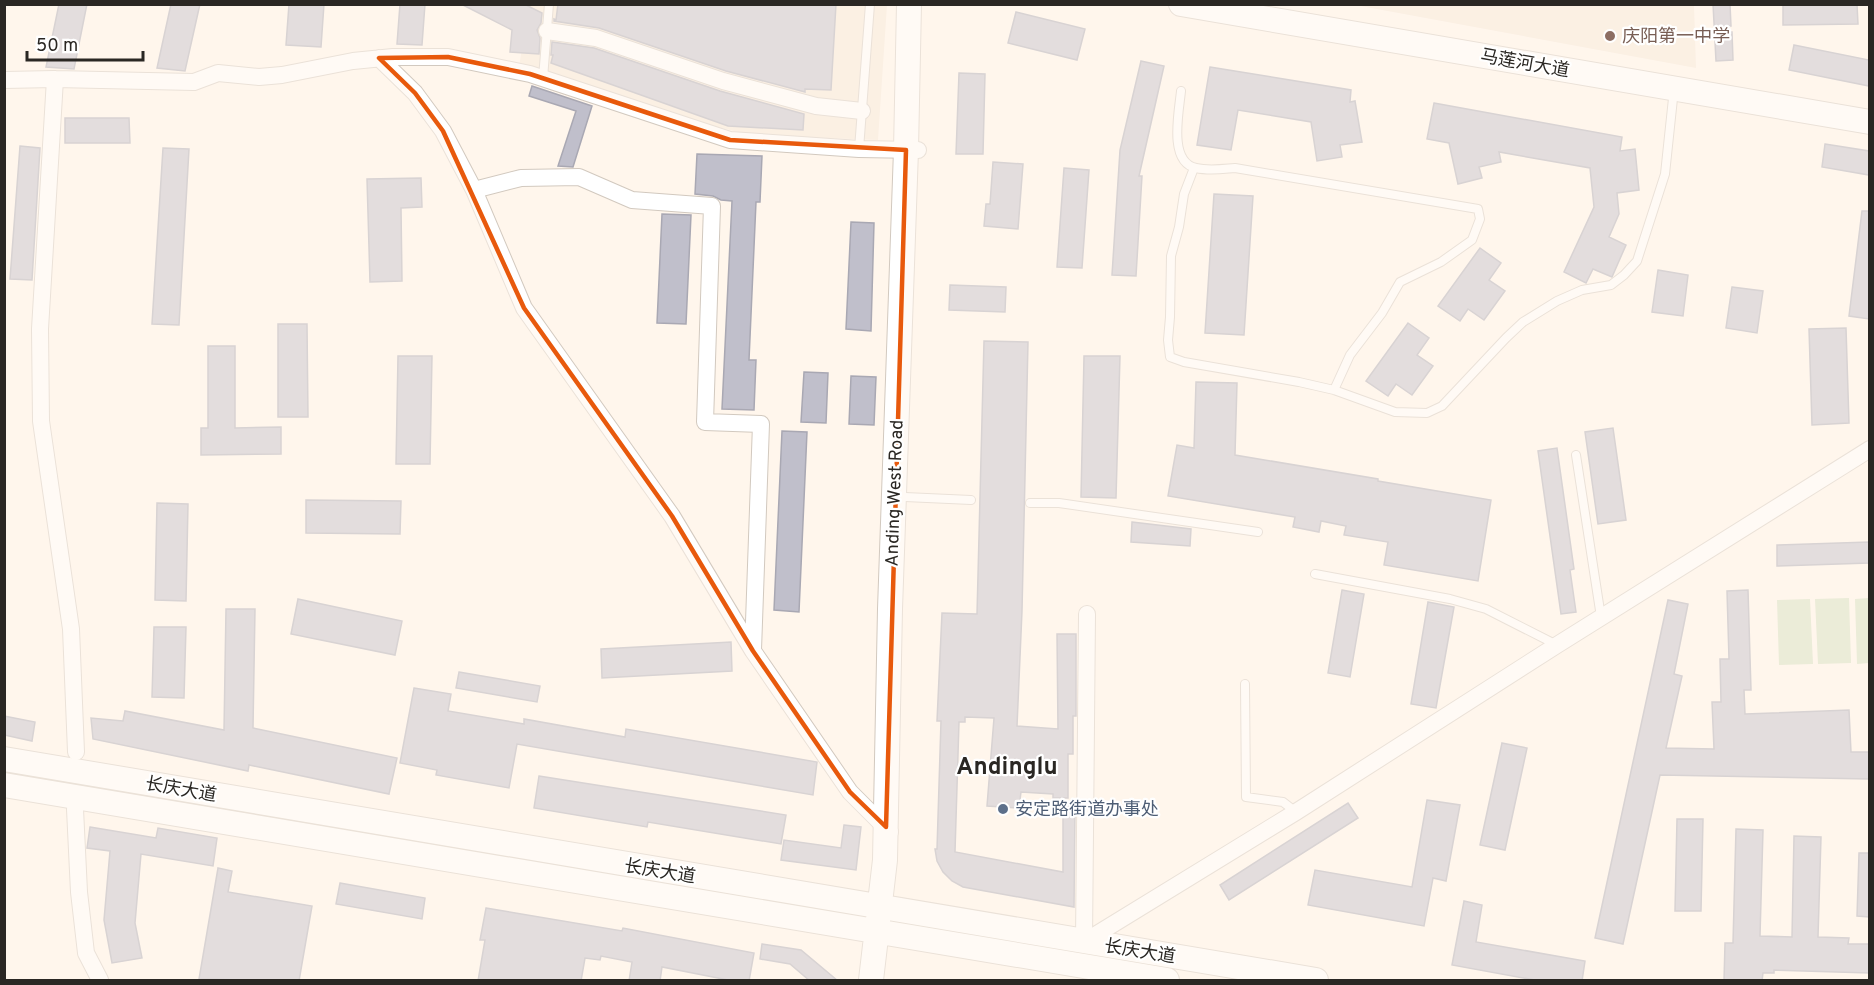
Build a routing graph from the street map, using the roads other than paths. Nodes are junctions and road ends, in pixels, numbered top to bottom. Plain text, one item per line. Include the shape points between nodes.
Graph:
1 (549, 4) edge
2 (870, 4) edge
3 (909, 4) edge
4 (921, 4) edge
5 (1180, 4) edge
6 (1259, 4) edge
7 (547, 31) junction
8 (379, 58) junction
9 (543, 78) junction
10 (55, 79) junction
11 (4, 80) edge
12 (1674, 89) junction
13 (1181, 91) dead end
14 (1869, 109) edge
15 (862, 111) junction
16 (1869, 122) edge
17 (859, 149) junction
18 (912, 150) junction
19 (1194, 168) junction
20 (474, 190) junction
21 (1334, 390) junction
22 (1869, 449) edge
23 (1576, 455) dead end
24 (905, 496) junction
25 (971, 500) dead end
26 (1030, 503) dead end
27 (1258, 532) dead end
28 (1315, 574) dead end
29 (1087, 614) dead end
30 (1601, 617) junction
31 (1557, 645) junction
32 (753, 651) junction
33 (1245, 684) dead end
34 (76, 752) dead end
35 (4, 759) edge
36 (4, 785) edge
37 (75, 809) dead end
38 (1296, 812) junction
39 (891, 833) junction
40 (886, 908) junction
41 (883, 932) junction
42 (1084, 942) junction
43 (1132, 978) edge
44 (100, 981) edge
45 (871, 981) edge
46 (882, 981) edge
47 (1167, 981) edge
48 (1316, 981) edge

1 - 7 lane
2 - 15 lane
3 - 18 street, Anding West Road
4 - 18 street, Anding West Road
5 - 12 street, 马莲河大道
6 - 14 street, 马莲河大道
7 - 9 lane
7 - 15 street via 596,38 723,81 816,106
8 - 9 street via 448,57
8 - 10 street via 259,78 218,73 194,82
8 - 20 street via 415,93 443,131
9 - 17 street via 730,140
10 - 11 street
10 - 34 street via 40,330 41,421 71,629
12 - 16 street, 马莲河大道
12 - 21 lane via 1665,174 1637,261 1624,276 1611,285 1582,290 1557,301 1523,322 1442,406 1427,413 1395,412
13 - 19 lane via 1177,141 1181,158
15 - 17 lane
17 - 18 street
18 - 24 street, Anding West Road
18 - 39 street, Anding West Road via 890,609
19 - 21 lane via 1184,194 1171,256 1170,357
19 - 21 lane via 1235,168 1479,209 1480,219 1472,240 1441,262 1401,282 1350,355
20 - 32 street via 524,308 672,516
20 - 32 street via 521,178 579,177 632,200 712,206 705,422 761,424
22 - 30 street
23 - 30 lane
24 - 25 lane
24 - 39 street, Anding West Road
26 - 27 lane via 1059,502
28 - 31 lane via 1486,609
29 - 42 street
30 - 31 street
31 - 38 street
32 - 39 street via 850,792
33 - 38 lane via 1246,797 1283,802
35 - 40 street, 长庆大道
36 - 41 street, 长庆大道
37 - 44 street via 86,953
38 - 42 street
39 - 40 street, Anding West Road
40 - 41 street, Anding West Road
40 - 42 street, 长庆大道
41 - 43 street, 长庆大道
41 - 45 street, Anding West Road
41 - 46 street, Anding West Road
42 - 48 street, 长庆大道
43 - 47 street, 长庆大道

